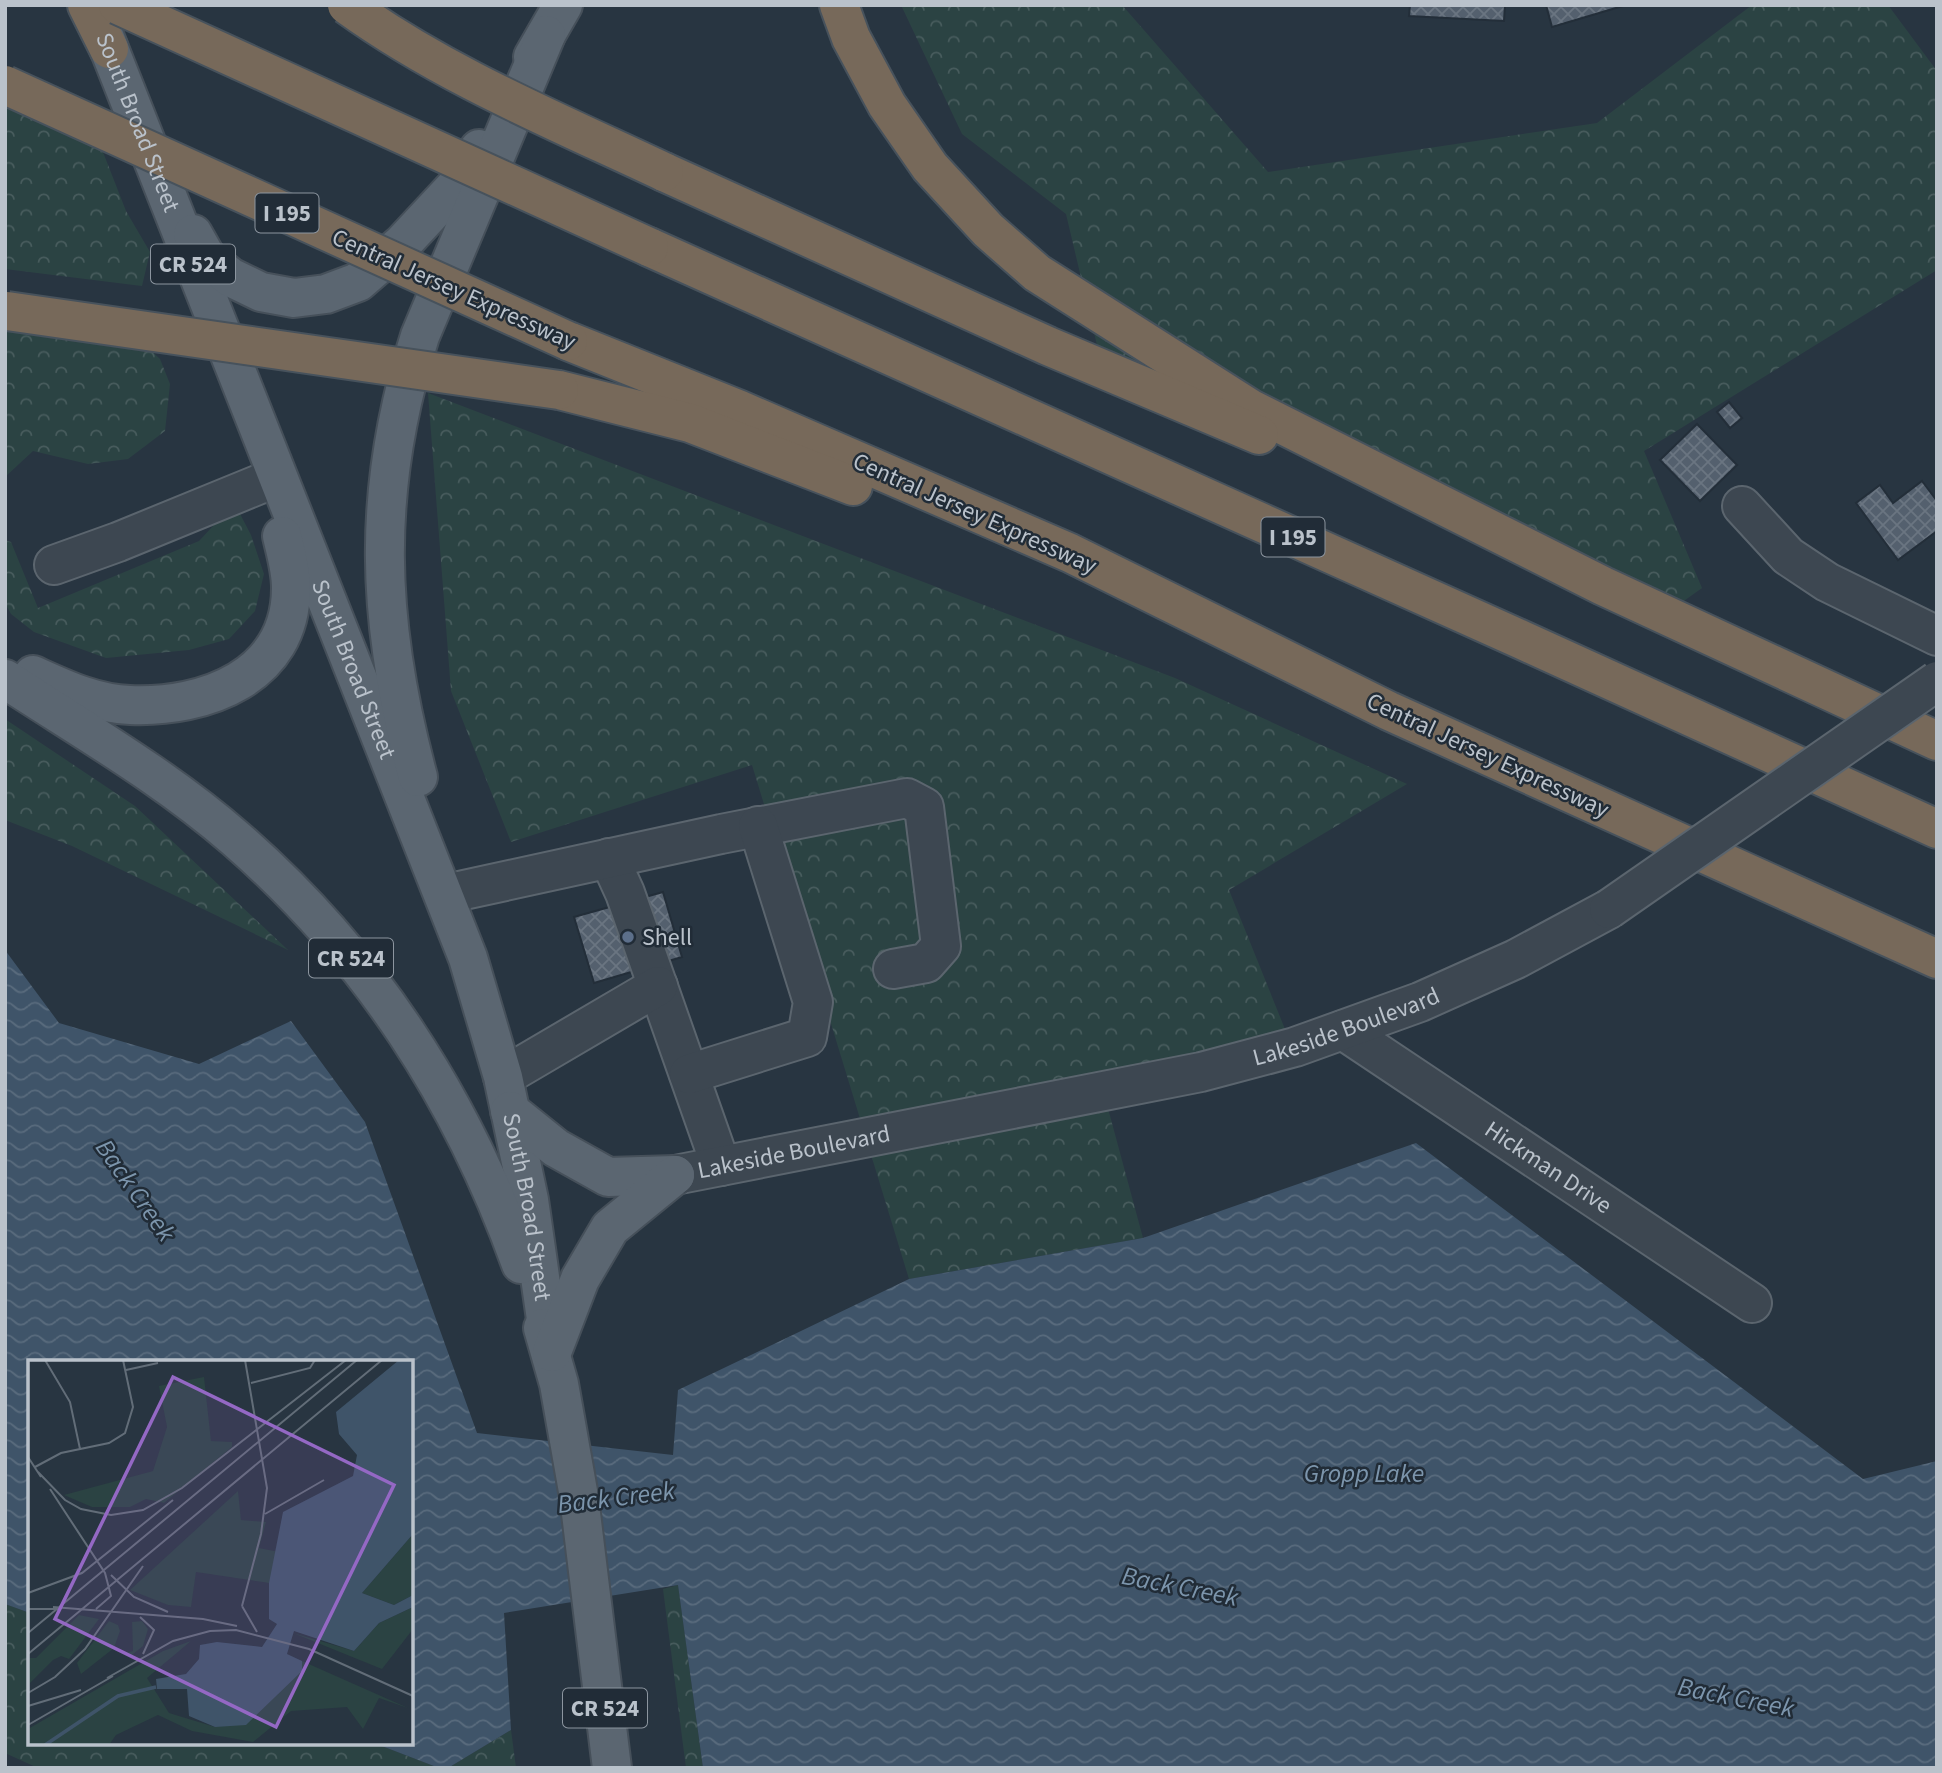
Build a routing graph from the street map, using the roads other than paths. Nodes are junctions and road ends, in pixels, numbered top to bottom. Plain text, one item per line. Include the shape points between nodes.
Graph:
1 (89, 5) edge
2 (118, 5) edge
3 (347, 5) edge
4 (839, 5) edge
5 (554, 20) edge
6 (109, 50) joint
7 (5, 85) edge
8 (157, 172) junction
9 (6, 310) edge
10 (277, 477) junction
11 (1742, 506) dead end
12 (1070, 552) junction
13 (1535, 552) junction
14 (54, 565) dead end
15 (1937, 636) edge
16 (5, 664) edge
17 (5, 679) edge
18 (1937, 681) edge
19 (1937, 741) edge
20 (758, 827) junction
21 (1937, 829) edge
22 (609, 858) junction
23 (450, 893) junction
24 (468, 958) junction
25 (1937, 959) edge
26 (893, 969) dead end
27 (657, 986) junction
28 (1343, 1030) junction
29 (689, 1074) junction
30 (507, 1094) junction
31 (721, 1166) junction
32 (675, 1175) junction
33 (1752, 1303) dead end
34 (555, 1369) junction
35 (612, 1768) edge

1 - 6 highway
2 - 21 highway, I 195, bridge
3 - 13 highway, bridge via 480,85 664,172 1048,346
4 - 13 highway via 887,105 930,167 988,230 1037,273 1251,409
5 - 8 main road via 457,185 402,244 358,282 326,294 294,298 261,292 230,277 206,257
5 - 23 main road via 420,336 393,442 385,514 385,595 395,683
6 - 8 main road, South Broad Street / CR 524
7 - 12 highway, Central Jersey Expressway / I 195, bridge via 568,341
8 - 10 main road, South Broad Street / CR 524
9 - 12 highway, bridge via 559,390 690,423 987,537
10 - 14 street
10 - 16 main road via 279,526 290,565 291,591 285,626 270,654 246,678 219,693 174,704 128,705 83,697
10 - 24 main road, South Broad Street / CR 524
11 - 15 street via 1788,556 1828,582
12 - 25 highway, Central Jersey Expressway / I 195 via 1389,712
13 - 19 highway
17 - 34 main road, South Broad Street / CR 524 via 169,786 235,838 309,909 364,973 414,1042 465,1130 500,1206
18 - 28 street, Lakeside Boulevard, bridge via 1609,909 1516,959
20 - 22 street
20 - 26 street via 907,798 924,807 941,946 926,963
20 - 29 street via 813,1002 807,1037
22 - 23 street
22 - 27 street
23 - 24 main road
24 - 30 main road, South Broad Street / CR 524
27 - 29 street
27 - 30 street
28 - 31 street, Lakeside Boulevard via 1201,1072
28 - 33 street, Hickman Drive
29 - 31 street
30 - 32 main road via 556,1148 608,1177
30 - 34 main road, South Broad Street / CR 524
31 - 32 street, Lakeside Boulevard
32 - 34 main road via 610,1228 580,1279
34 - 35 main road, South Broad Street / CR 524 via 579,1497

